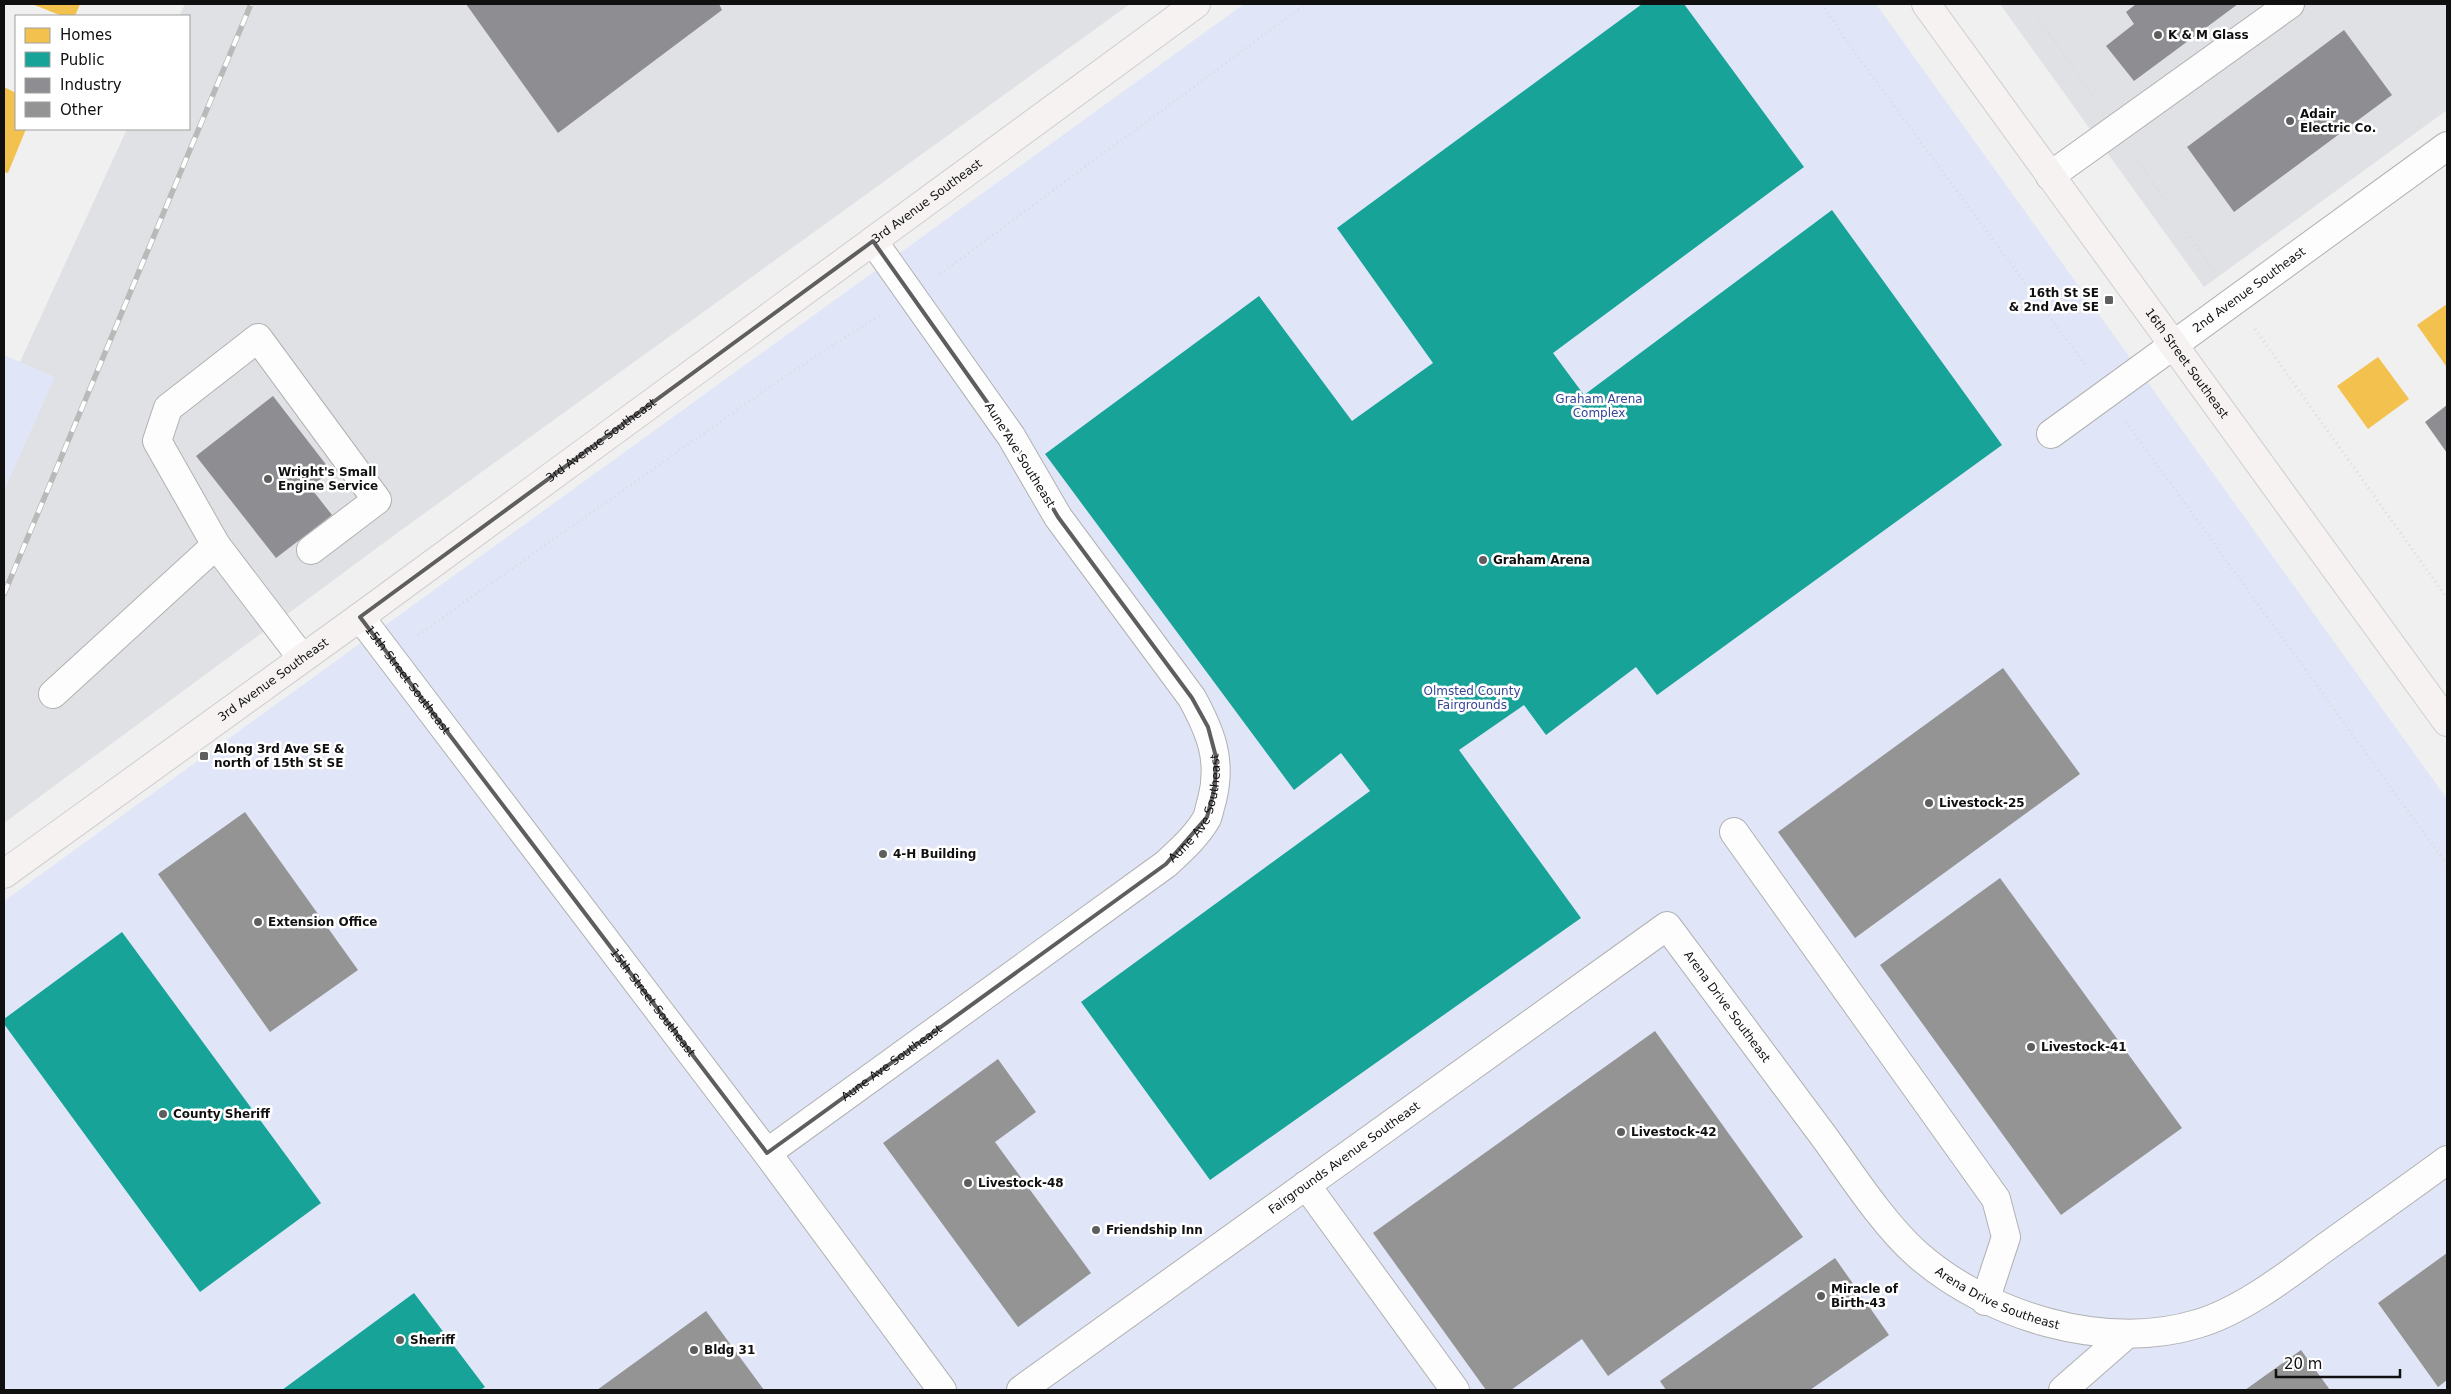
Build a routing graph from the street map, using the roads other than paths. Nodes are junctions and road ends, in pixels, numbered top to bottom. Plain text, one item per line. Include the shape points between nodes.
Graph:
1 (1196, 4) edge
2 (1926, 4) edge
3 (2290, 4) edge
4 (2447, 146) edge
5 (2050, 176) junction
6 (873, 241) junction
7 (2172, 345) junction
8 (2051, 434) dead end
9 (216, 545) junction
10 (311, 550) dead end
11 (360, 617) junction
12 (302, 658) junction
13 (53, 694) dead end
14 (2447, 722) edge
15 (1734, 832) dead end
16 (4, 874) edge
17 (1667, 926) joint
18 (767, 1153) junction
19 (2447, 1160) edge
20 (1306, 1186) junction
21 (1985, 1301) junction
22 (2127, 1334) junction
23 (942, 1390) edge
24 (1021, 1390) edge
25 (1455, 1390) edge
26 (2063, 1390) edge

1 - 6 main road, 3rd Avenue Southeast
2 - 5 main road, 16th Street Southeast
3 - 5 street
4 - 7 street, 2nd Avenue Southeast
5 - 7 main road, 16th Street Southeast
6 - 11 main road, 3rd Avenue Southeast
6 - 18 street, Aune Ave Southeast via 1011,436 1058,517 1192,698 1208,727 1216,757 1215,787 1207,817 1190,841 1166,864
7 - 8 street, 2nd Avenue Southeast
7 - 14 main road, 16th Street Southeast
9 - 10 street via 157,442 168,408 258,338 378,500
9 - 12 street
9 - 13 street
11 - 12 main road, 3rd Avenue Southeast
11 - 18 street, 15th Street Southeast
12 - 16 main road, 3rd Avenue Southeast
15 - 21 street via 1996,1199 2006,1237
17 - 20 street, Fairgrounds Avenue Southeast
17 - 21 street, Arena Drive Southeast via 1894,1228 1941,1274
18 - 23 street, 15th Street Southeast
19 - 22 street, Arena Drive Southeast via 2273,1287 2199,1324
20 - 24 street, Fairgrounds Avenue Southeast
20 - 25 street
21 - 22 street, Arena Drive Southeast via 2038,1320
22 - 26 street

